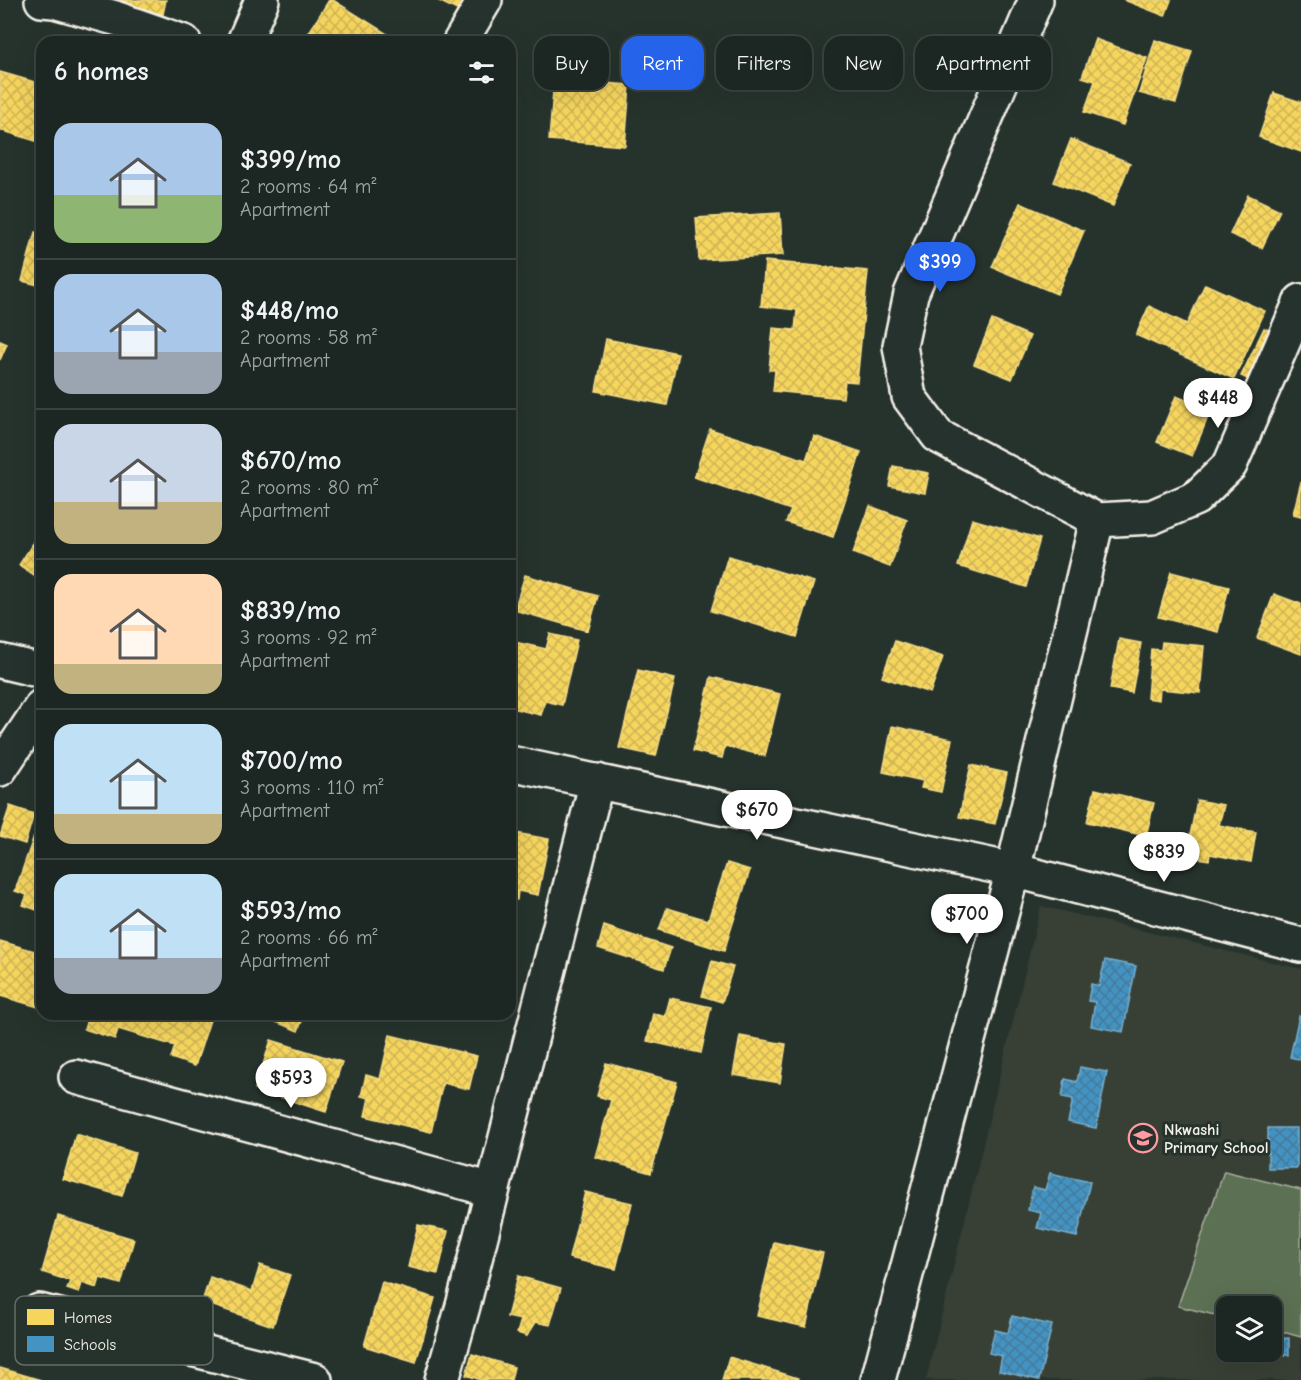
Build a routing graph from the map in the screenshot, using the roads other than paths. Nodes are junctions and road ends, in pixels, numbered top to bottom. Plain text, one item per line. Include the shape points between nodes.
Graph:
1 (42, 0) edge
2 (262, 0) edge
3 (484, 0) edge
4 (1036, 0) edge
5 (167, 36) edge
6 (247, 36) edge
7 (463, 36) edge
8 (1301, 301) edge
9 (1097, 520) junction
10 (0, 661) edge
11 (36, 670) edge
12 (36, 715) edge
13 (516, 764) edge
14 (0, 769) edge
15 (597, 781) junction
16 (1013, 870) junction
17 (1301, 945) edge
18 (76, 1077) dead end
19 (492, 1190) junction
20 (213, 1354) edge
21 (315, 1380) edge
22 (442, 1380) edge
23 (878, 1380) edge

1 - 5 street
2 - 6 street
3 - 7 street
4 - 9 street via 911,294 900,346 909,397 938,436
8 - 9 street via 1230,465 1196,498 1152,517
9 - 16 street
10 - 11 street
12 - 14 street
13 - 15 street
15 - 16 street
15 - 19 street
16 - 17 street
16 - 23 street
18 - 19 street
19 - 22 street
20 - 21 street

